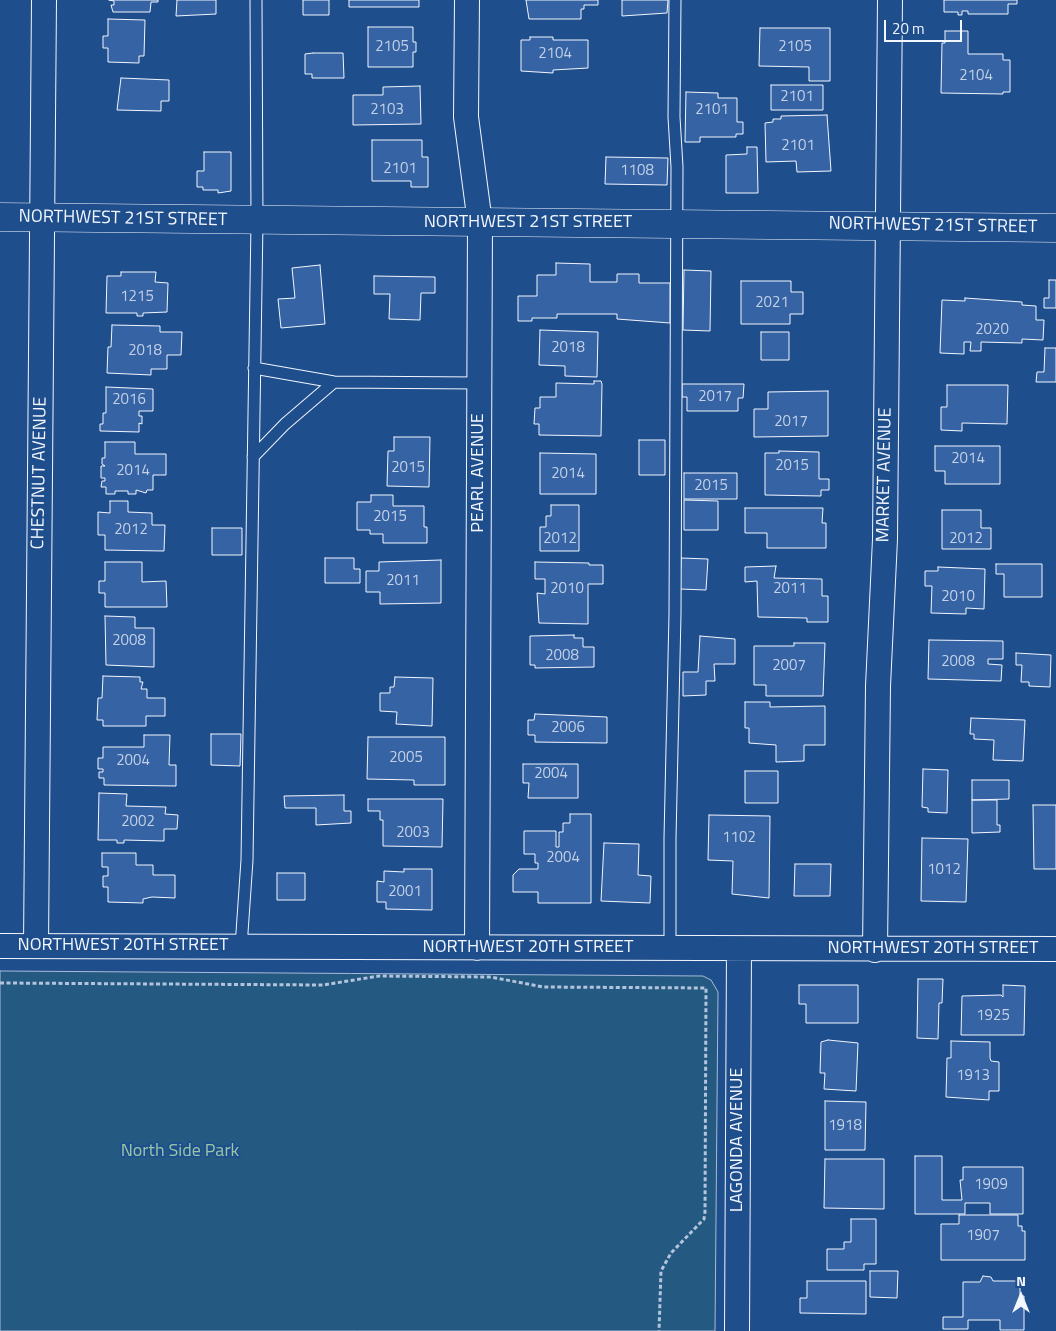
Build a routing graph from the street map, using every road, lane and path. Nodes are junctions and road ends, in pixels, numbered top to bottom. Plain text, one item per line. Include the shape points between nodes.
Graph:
1 (44, 0) edge
2 (256, 0) edge
3 (467, 0) edge
4 (675, 0) edge
5 (890, 0) edge
6 (0, 218) edge
7 (42, 218) junction
8 (256, 222) junction
9 (480, 223) junction
10 (677, 225) junction
11 (888, 226) junction
12 (1056, 228) edge
13 (254, 368) junction
14 (334, 382) junction
15 (479, 383) junction
16 (253, 457) junction
17 (0, 946) edge
18 (36, 946) junction
19 (241, 947) junction
20 (477, 948) junction
21 (670, 949) junction
22 (739, 949) junction
23 (1056, 949) edge
24 (875, 950) junction
25 (0, 983) edge
26 (659, 1331) edge
27 (738, 1331) edge

1 - 7 street, CHESTNUT AVENUE
2 - 8 lane
3 - 9 street, PEARL AVENUE via 466,117
4 - 10 lane
5 - 11 street, MARKET AVENUE
6 - 7 street, NORTHWEST 21ST STREET
7 - 8 street, NORTHWEST 21ST STREET
7 - 18 street, CHESTNUT AVENUE
8 - 9 street, NORTHWEST 21ST STREET
8 - 13 lane
9 - 10 street, NORTHWEST 21ST STREET
9 - 15 street, PEARL AVENUE
10 - 11 street, NORTHWEST 21ST STREET
10 - 21 lane
11 - 12 street, NORTHWEST 21ST STREET
11 - 24 street, MARKET AVENUE via 885,539 878,686
13 - 14 lane
13 - 16 lane
14 - 15 lane
14 - 16 lane
15 - 20 street, PEARL AVENUE
16 - 19 lane via 247,860
17 - 18 street, NORTHWEST 20TH STREET
18 - 19 street, NORTHWEST 20TH STREET
19 - 20 street, NORTHWEST 20TH STREET
20 - 21 street, NORTHWEST 20TH STREET
21 - 22 street, NORTHWEST 20TH STREET
22 - 24 street, NORTHWEST 20TH STREET
22 - 27 street, LAGONDA AVENUE
23 - 24 street, NORTHWEST 20TH STREET
25 - 26 path via 323,985 379,976 490,977 542,987 706,988 705,1212 704,1219 671,1253 661,1270

